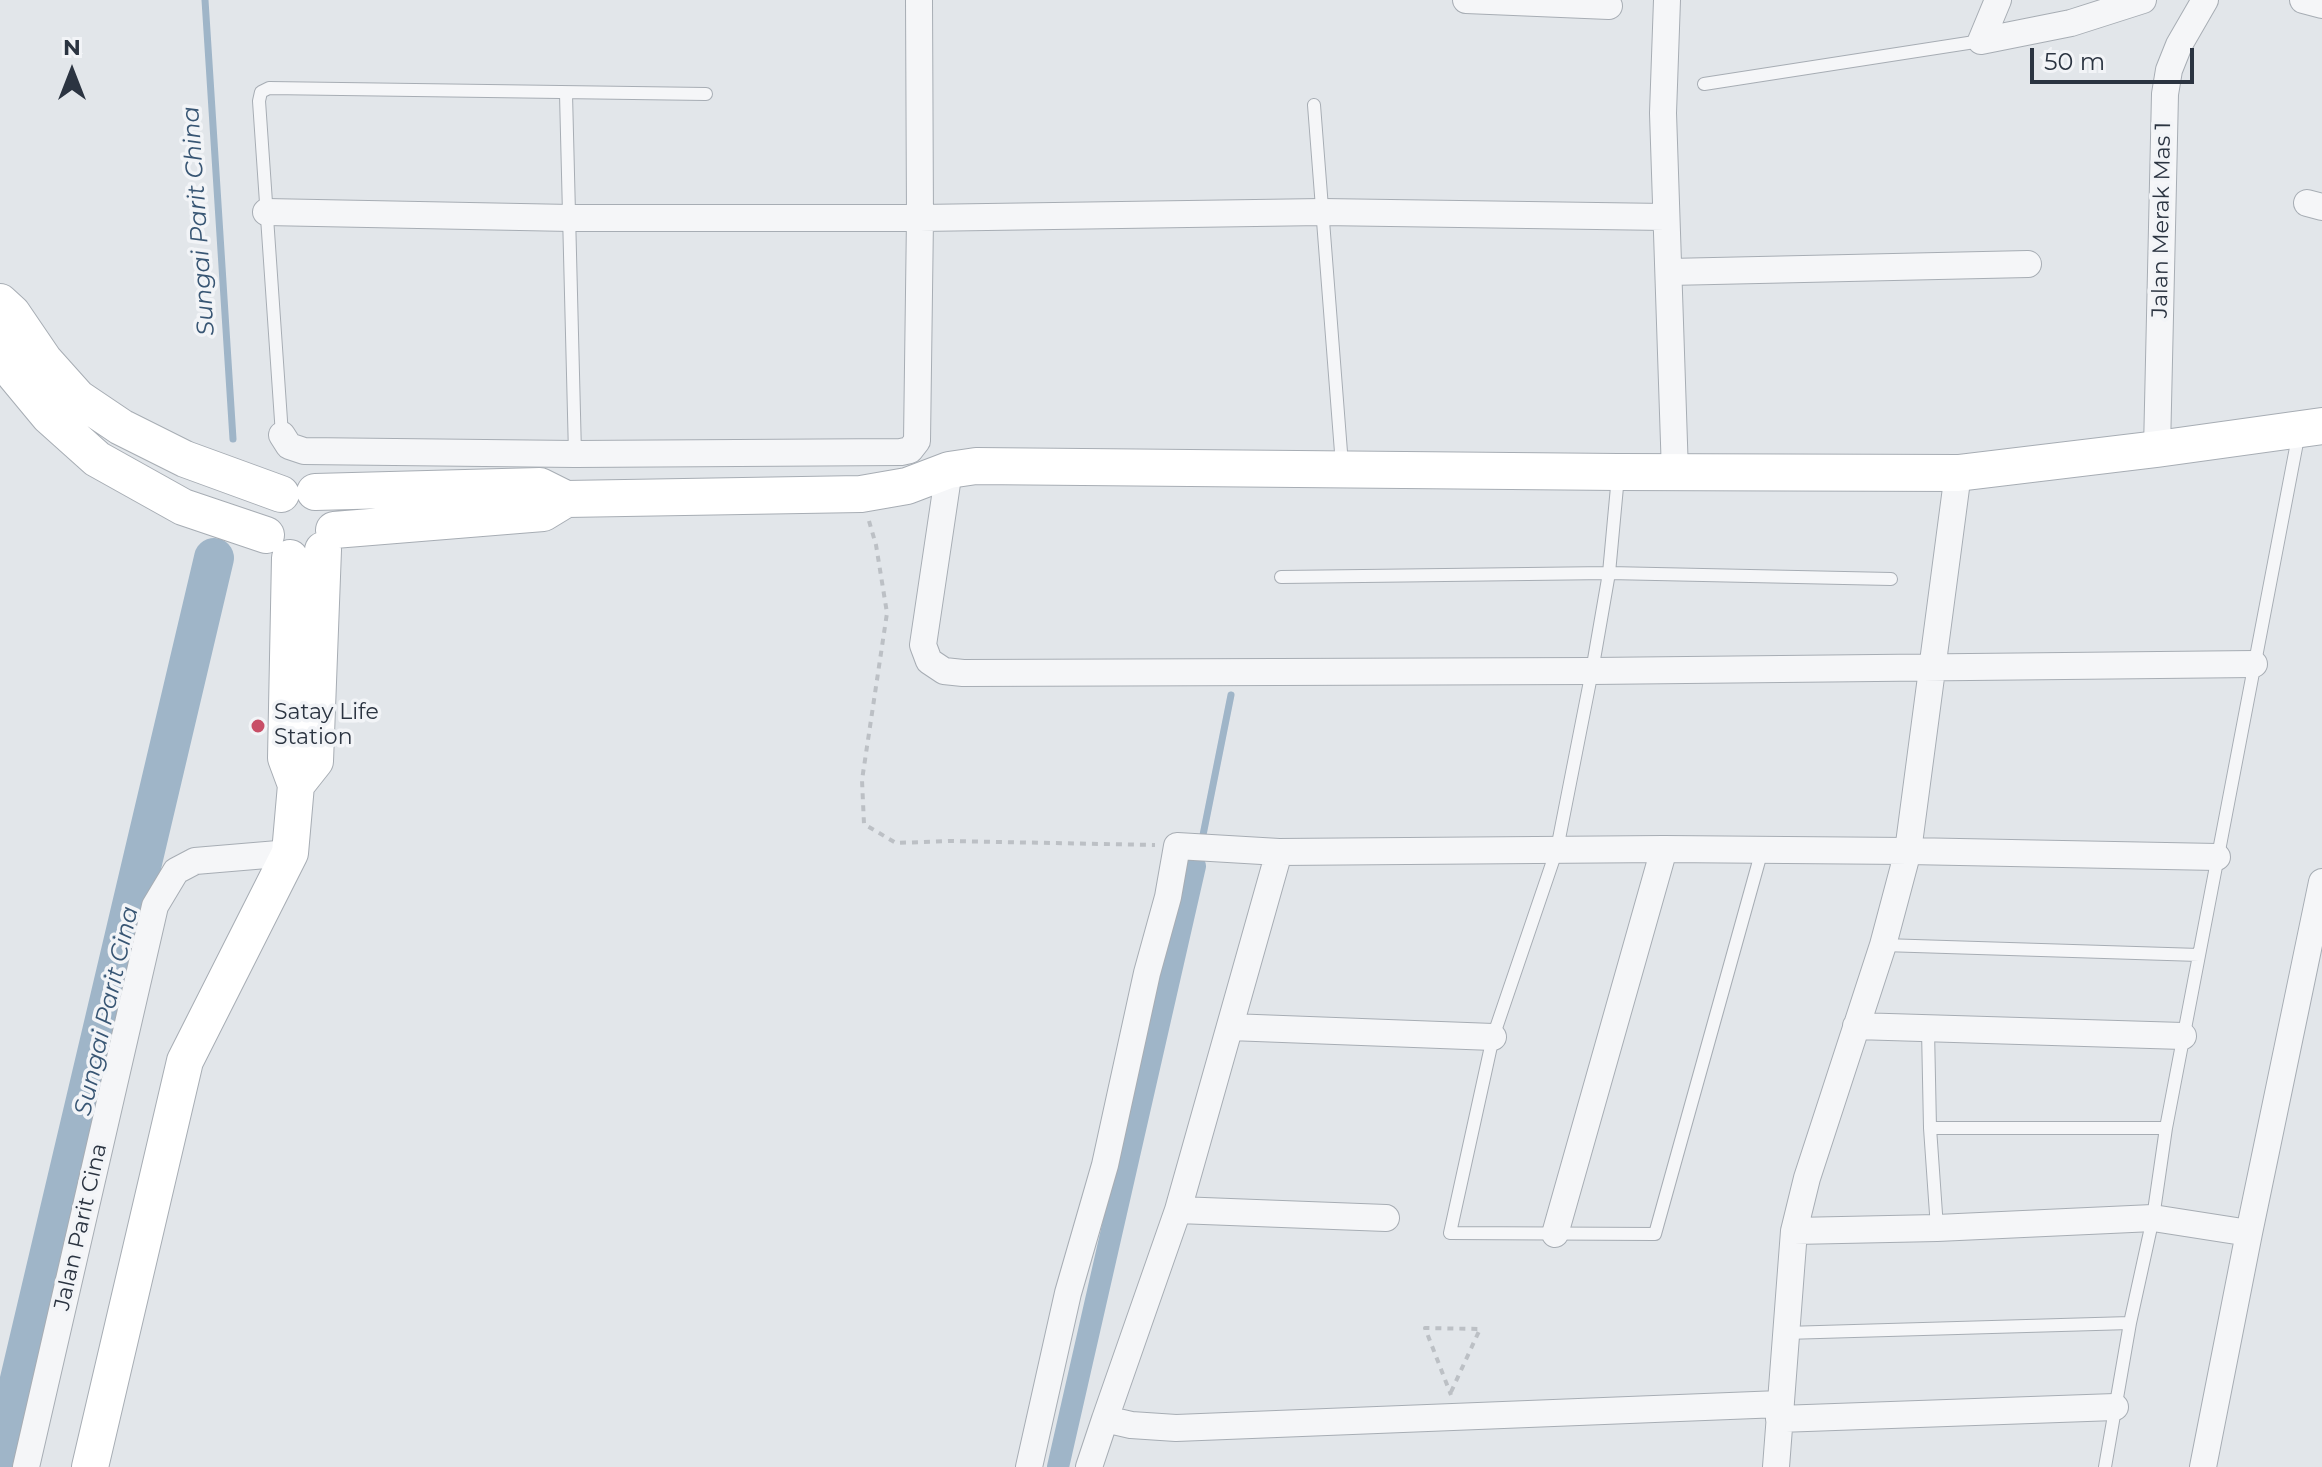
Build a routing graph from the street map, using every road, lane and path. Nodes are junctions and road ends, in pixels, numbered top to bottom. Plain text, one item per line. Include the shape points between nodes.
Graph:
1 (919, 0) edge
2 (1466, 0) edge
3 (1667, 0) edge
4 (1998, 0) edge
5 (2143, 0) edge
6 (2205, 0) edge
7 (2303, 0) edge
8 (2322, 5) edge
9 (1609, 6) dead end
10 (1981, 41) junction
11 (1704, 84) dead end
12 (566, 94) junction
13 (706, 94) dead end
14 (1314, 105) dead end
15 (266, 212) junction
16 (1322, 212) junction
17 (1665, 217) junction
18 (571, 218) junction
19 (920, 218) junction
20 (2028, 264) dead end
21 (1669, 272) junction
22 (0, 302) edge
23 (0, 339) edge
24 (2311, 427) edge
25 (282, 435) joint
26 (2157, 449) junction
27 (575, 454) junction
28 (949, 470) junction
29 (1342, 470) junction
30 (1618, 472) junction
31 (1675, 473) junction
32 (1958, 473) junction
33 (298, 493) junction
34 (861, 494) junction
35 (566, 499) junction
36 (303, 543) junction
37 (1609, 573) junction
38 (1281, 577) dead end
39 (1891, 579) dead end
40 (2254, 664) junction
41 (1933, 667) junction
42 (1592, 671) junction
43 (1177, 846) junction
44 (1557, 849) junction
45 (1664, 849) junction
46 (1763, 849) junction
47 (1908, 851) junction
48 (1279, 852) junction
49 (290, 853) junction
50 (2217, 857) junction
51 (2322, 882) edge
52 (2317, 934) edge
53 (1883, 945) junction
54 (2199, 955) junction
55 (1856, 1026) junction
56 (1230, 1027) junction
57 (1928, 1030) junction
58 (2183, 1036) junction
59 (1493, 1037) junction
60 (1930, 1128) junction
61 (2166, 1128) junction
62 (1178, 1210) junction
63 (1386, 1218) dead end
64 (2153, 1218) junction
65 (1937, 1228) junction
66 (1794, 1231) junction
67 (2249, 1233) junction
68 (1555, 1234) junction
69 (2130, 1323) junction
70 (1785, 1333) junction
71 (1451, 1392) joint
72 (2115, 1407) junction
73 (1780, 1412) junction
74 (1105, 1419) junction
75 (26, 1467) edge
76 (90, 1467) edge
77 (1029, 1467) edge
78 (1089, 1467) edge
79 (1776, 1467) edge
80 (2105, 1467) edge
81 (2203, 1467) edge

1 - 19 street
2 - 9 street
3 - 17 street
4 - 10 street
5 - 10 street via 2071,23
6 - 26 street, Jalan Merak Mas 1 via 2179,45 2165,94
7 - 8 street
10 - 11 lane
12 - 13 lane
12 - 15 lane via 269,88 259,101
12 - 18 lane
14 - 16 lane
15 - 18 street
15 - 25 lane
16 - 17 street
16 - 19 street
16 - 29 lane
17 - 21 street
18 - 19 street
18 - 27 lane
19 - 27 street via 917,441 910,450
20 - 21 street
21 - 31 street
22 - 33 street via 78,398 121,427 185,459
23 - 36 street via 15,375 49,416 97,459 183,507
24 - 26 street
24 - 40 lane
25 - 27 street via 289,446 304,451
26 - 32 street
28 - 29 street
28 - 34 street via 907,486
28 - 42 street via 923,645 929,661 944,671
29 - 30 street
30 - 31 street
30 - 37 lane
31 - 32 street
32 - 41 street
33 - 35 street via 540,486
33 - 36 street via 324,498 335,519
33 - 36 street via 272,501 264,523
34 - 35 street
34 - 43 path via 887,613 862,780 864,824 896,843
35 - 36 street via 543,513
36 - 49 street via 315,761 296,785
37 - 38 lane
37 - 39 lane
37 - 42 lane
40 - 41 street
40 - 50 lane
41 - 42 street
41 - 47 street
42 - 44 lane
43 - 48 street
43 - 77 street
44 - 45 street
44 - 48 street
44 - 59 lane
45 - 46 street
45 - 68 street
46 - 47 street
46 - 68 lane via 1655,1234
47 - 50 street
47 - 53 street
48 - 56 street
49 - 75 street, Jalan Parit Cina via 195,861 176,871 155,906
49 - 76 street via 185,1061
50 - 54 lane
51 - 52 street
52 - 67 street
53 - 54 lane
53 - 55 street
54 - 58 lane
55 - 57 street
55 - 66 street
56 - 59 street
56 - 62 street
57 - 58 street
57 - 60 lane
58 - 61 lane
59 - 68 lane via 1450,1233
60 - 61 lane
60 - 65 lane
61 - 64 lane
62 - 63 street
62 - 74 street
64 - 65 street
64 - 67 street
64 - 69 lane
65 - 66 street
66 - 70 street
67 - 81 street
69 - 70 lane
69 - 72 lane
70 - 73 street
71 - 71 path via 1425,1328 1480,1329 1463,1367
72 - 73 street
72 - 80 lane
73 - 74 street via 1176,1428
73 - 79 street
74 - 78 street

